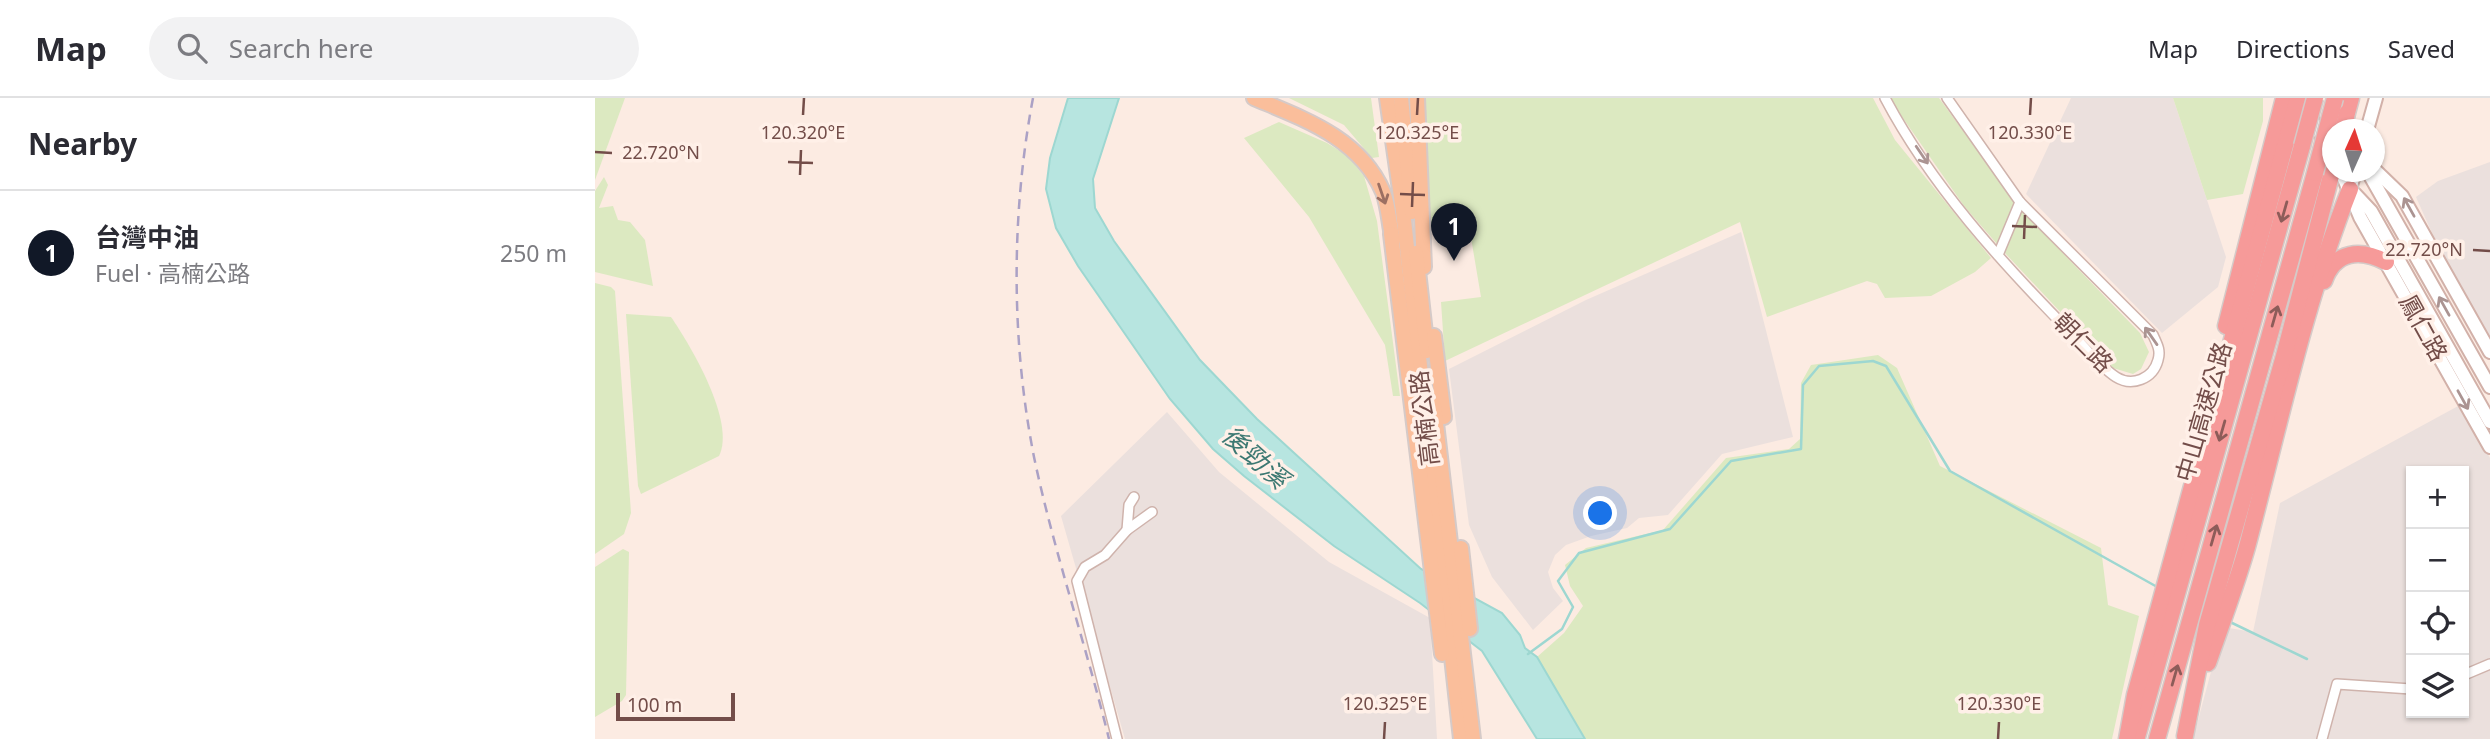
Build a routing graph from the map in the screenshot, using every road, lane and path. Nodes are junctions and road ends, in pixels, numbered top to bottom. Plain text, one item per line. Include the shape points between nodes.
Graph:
1 (1254, 98) edge
2 (1280, 98) edge
3 (1387, 98) edge
4 (1401, 98) edge
5 (1417, 98) edge
6 (1885, 98) edge
7 (1947, 98) edge
8 (2284, 98) edge
9 (2299, 98) edge
10 (2315, 98) edge
11 (2328, 98) edge
12 (2335, 98) edge
13 (2375, 98) edge
14 (2346, 118) edge
15 (2370, 119) edge
16 (2322, 138) edge
17 (1370, 168) junction
18 (2385, 180) edge
19 (2329, 182) edge
20 (2346, 182) edge
21 (2352, 182) edge
22 (2374, 182) edge
23 (2350, 189) junction
24 (2020, 202) junction
25 (1398, 233) junction
26 (1420, 248) junction
27 (1998, 255) junction
28 (2386, 262) junction
29 (1416, 305) junction
30 (2490, 352) edge
31 (2295, 358) junction
32 (2490, 387) edge
33 (2490, 422) edge
34 (2490, 447) edge
35 (1134, 497) dead end
36 (1152, 512) dead end
37 (2182, 523) junction
38 (1127, 530) junction
39 (1447, 562) junction
40 (2170, 594) junction
41 (2217, 615) junction
42 (1455, 639) junction
43 (2490, 664) edge
44 (2469, 673) edge
45 (2406, 689) edge
46 (2184, 738) edge
47 (1117, 739) edge
48 (1452, 739) edge
49 (1461, 739) edge
50 (1473, 739) edge
51 (1481, 739) edge
52 (2127, 739) edge
53 (2136, 739) edge
54 (2157, 739) edge
55 (2322, 739) edge

1 - 17 main road via 1327,130
2 - 17 main road via 1341,129
3 - 25 main road, 高楠公路
4 - 26 main road, 高楠公路
5 - 26 main road
6 -> 27 street, 朝仁路 via 1932,171
7 - 24 street, 朝仁路
8 - 37 highway
9 - 16 main road
9 - 37 highway
10 -> 40 highway, 中山高速公路, bridge
11 - 14 main road
54 -> 12 highway, 中山高速公路, bridge
13 - 15 main road
17 -> 25 main road
30 -> 18 main road, 鳳仁路 via 2402,196
19 - 41 highway
20 - 23 main road
21 - 23 main road
32 -> 22 main road, 鳳仁路
23 - 28 main road, 鳳仁路
23 - 31 highway via 2327,245
23 - 33 main road, 鳳仁路 via 2371,211
24 - 27 street
27 -> 24 street, 朝仁路 via 2115,376 2128,382 2150,373 2159,349 2153,335
25 - 29 main road, 高楠公路
25 - 29 main road via 1402,270
26 - 29 main road, 高楠公路
26 - 29 main road via 1424,276
28 - 31 highway via 2363,252 2348,254 2330,267
28 -> 34 main road, 鳳仁路
29 - 39 main road, 高楠公路
29 - 39 main road, 高楠公路
31 - 41 highway via 2246,549
35 - 38 street
36 - 38 street
37 - 40 highway
38 - 47 street via 1105,555 1085,567 1077,581
39 - 42 main road, 高楠公路
39 - 42 main road, 高楠公路
40 - 52 highway
40 - 53 highway, 中山高速公路
41 - 46 highway
42 - 48 main road, 高楠公路
42 - 49 main road, 高楠公路
42 - 50 main road, 高楠公路
42 - 51 main road, 高楠公路
43 - 44 street
45 - 55 street via 2337,684

